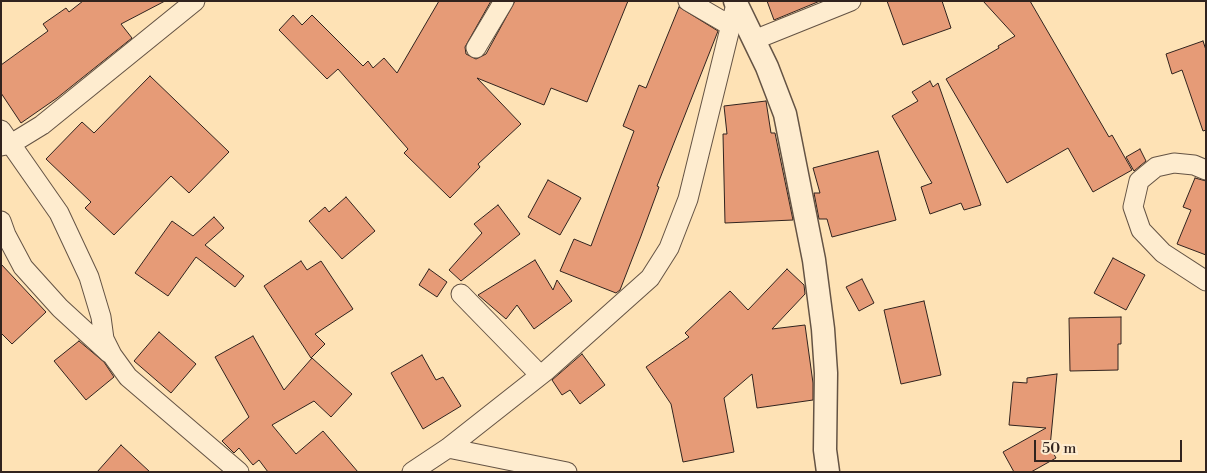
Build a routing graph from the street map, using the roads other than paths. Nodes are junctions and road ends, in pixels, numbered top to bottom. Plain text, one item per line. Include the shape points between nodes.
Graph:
1 (195, 1) edge
2 (504, 1) edge
3 (688, 1) edge
4 (851, 1) edge
5 (735, 3) edge
6 (731, 26) junction
7 (754, 40) junction
8 (476, 48) dead end
9 (5, 140) edge
10 (1206, 170) edge
11 (1, 221) edge
12 (1206, 281) edge
13 (462, 294) dead end
14 (112, 355) junction
15 (540, 375) junction
16 (448, 448) junction
17 (538, 469) edge
18 (239, 472) edge
19 (412, 472) edge
20 (567, 472) edge
21 (828, 472) edge

1 - 9 street via 42,125
2 - 8 street
3 - 6 street
4 - 7 street
5 - 6 street
5 - 7 street
6 - 15 street via 688,199 669,248 650,278
7 - 21 street via 785,114 814,260 826,373 825,450
9 - 14 street via 59,213 89,277 104,339
10 - 12 street via 1174,163 1156,167 1139,181 1133,207 1141,230 1163,253
11 - 14 street via 23,267 60,308
13 - 15 street
14 - 18 street via 128,377
15 - 16 street
16 - 17 street
16 - 19 street
17 - 20 street

